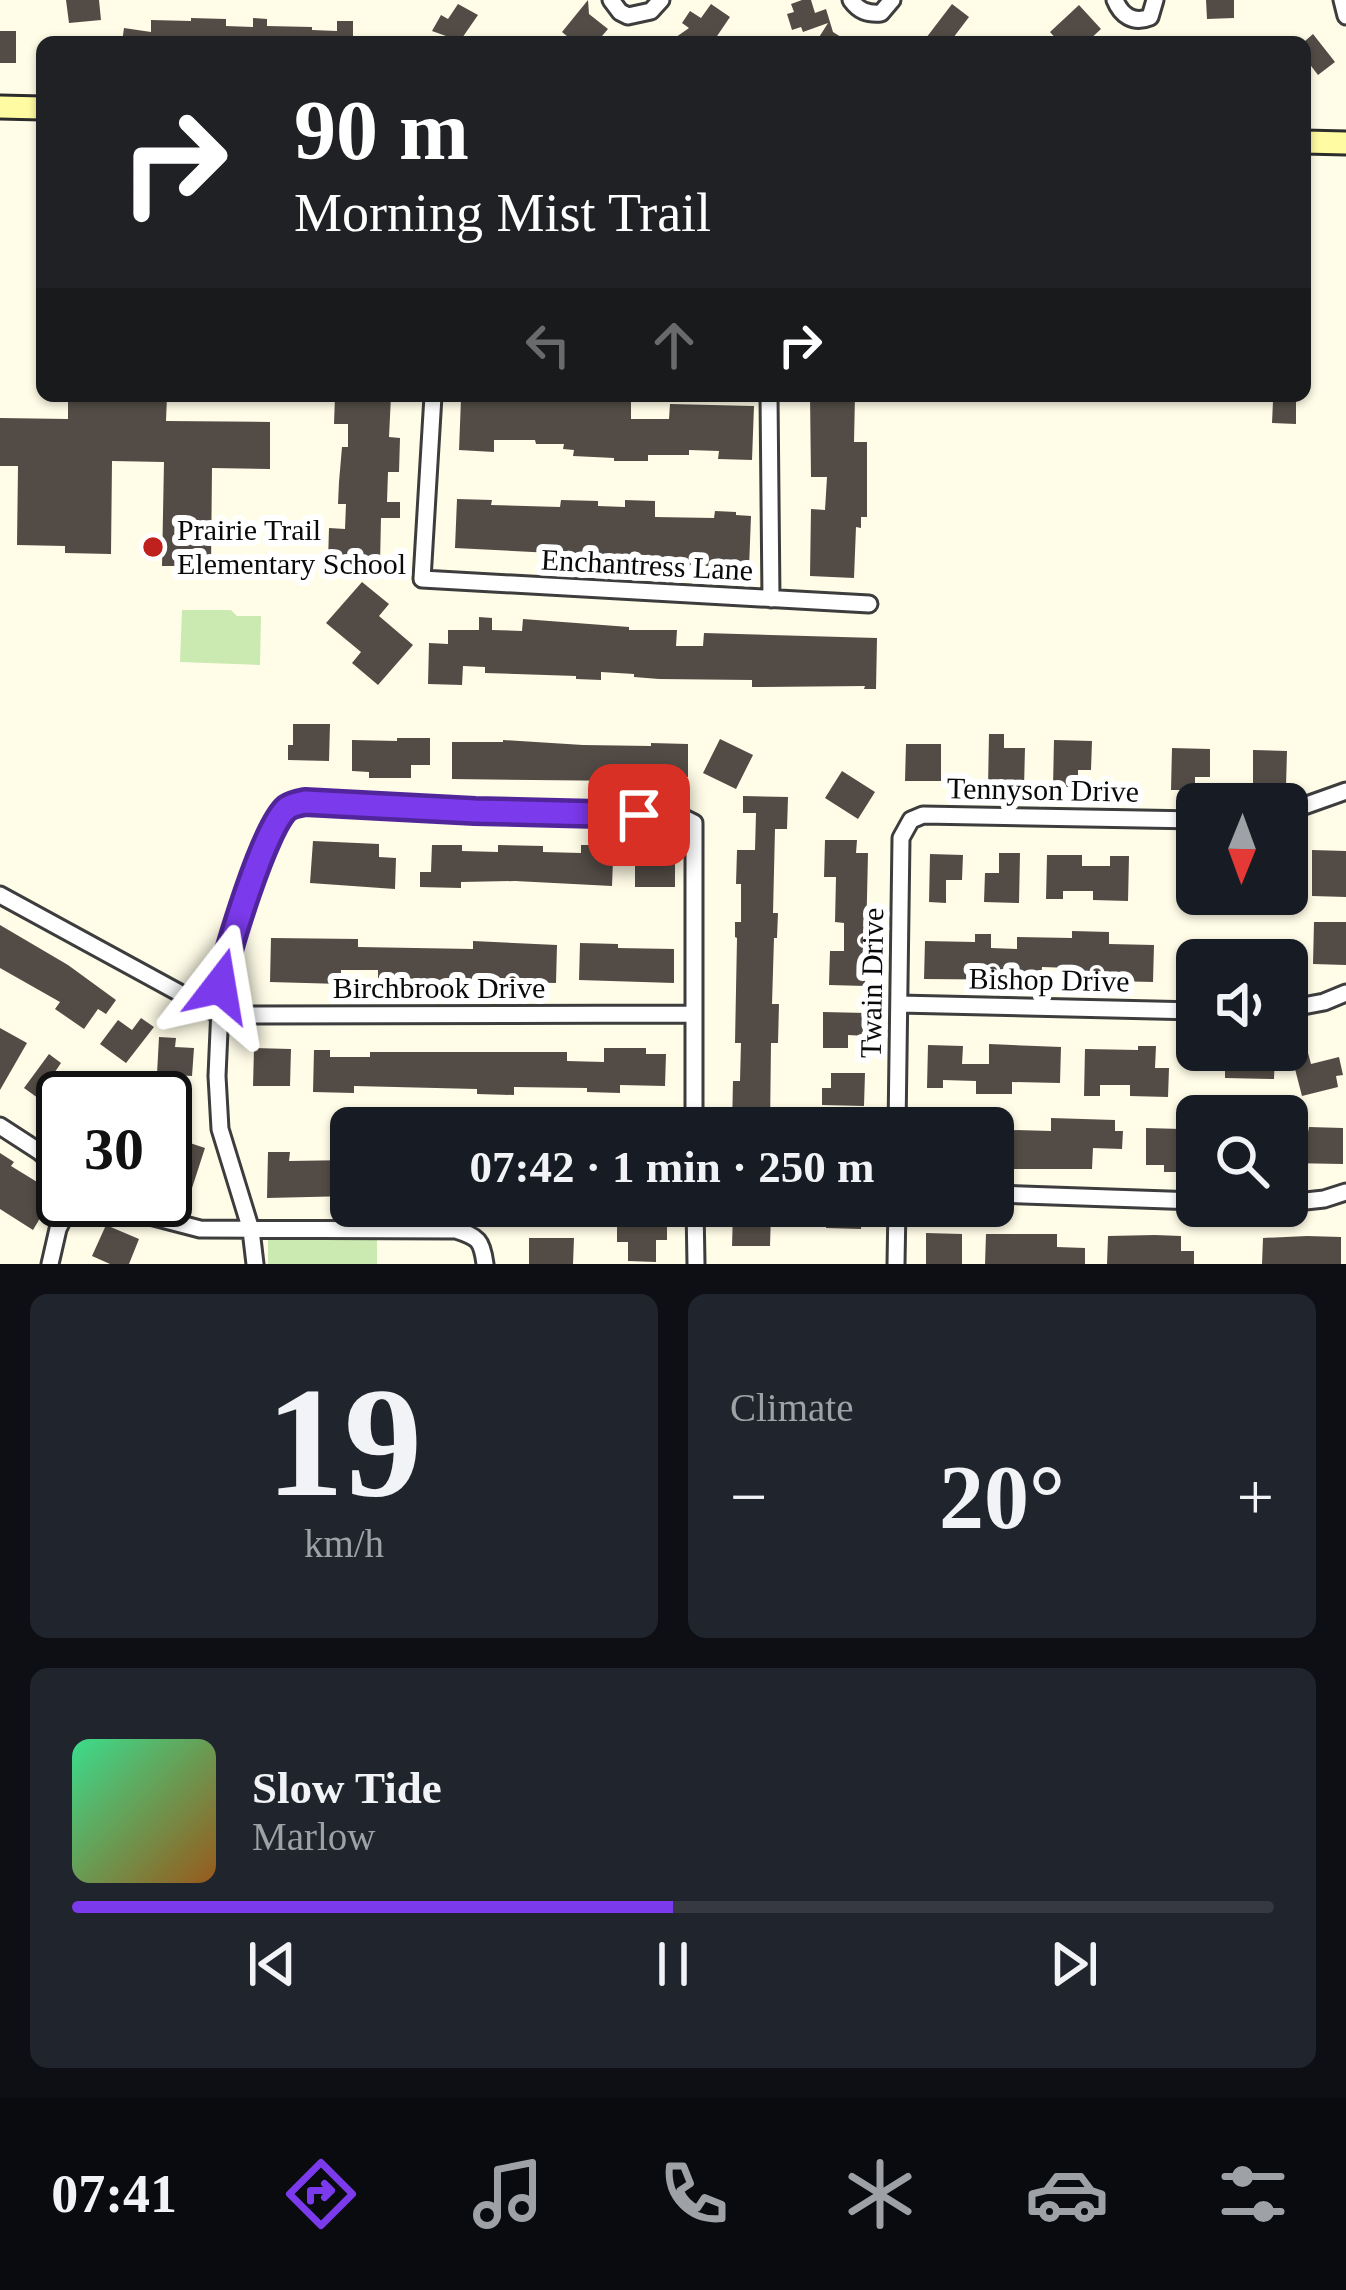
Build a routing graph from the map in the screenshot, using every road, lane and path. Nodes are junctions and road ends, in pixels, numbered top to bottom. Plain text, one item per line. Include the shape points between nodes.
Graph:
1 (611, 0) edge
2 (661, 0) edge
3 (851, 0) edge
4 (892, 0) edge
5 (1115, 0) edge
6 (1155, 0) edge
7 (1342, 0) edge
8 (1346, 16) edge
9 (0, 107) edge
10 (36, 108) edge
11 (1311, 142) edge
12 (1346, 143) edge
13 (434, 402) edge
14 (769, 402) edge
15 (771, 598) junction
16 (869, 604) dead end
17 (1346, 791) edge
18 (1308, 805) edge
19 (1176, 820) edge
20 (901, 838) joint
21 (0, 895) edge
22 (1346, 993) edge
23 (899, 1004) junction
24 (1308, 1005) edge
25 (1176, 1011) edge
26 (220, 1015) junction
27 (692, 1015) junction
28 (694, 1107) edge
29 (898, 1107) edge
30 (0, 1126) edge
31 (36, 1149) edge
32 (1346, 1192) edge
33 (1014, 1194) edge
34 (1176, 1201) edge
35 (1308, 1201) edge
36 (59, 1227) edge
37 (192, 1227) edge
38 (695, 1227) edge
39 (897, 1227) edge
40 (250, 1230) junction
41 (50, 1264) edge
42 (256, 1264) edge
43 (484, 1264) edge
44 (696, 1264) edge
45 (896, 1264) edge

1 - 2 street via 628,16
3 - 4 street via 873,14
5 - 6 street via 1129,17 1145,20
7 - 8 street
9 - 10 street
11 - 12 street
13 - 15 street, Enchantress Lane via 422,579
14 - 15 street
15 - 16 street, Enchantress Lane
17 - 18 street
19 - 20 street, Tennyson Drive via 923,815
20 - 23 street, Twain Drive
21 - 26 street, Birchbrook Drive
22 - 24 street
23 - 25 street, Bishop Drive
23 - 29 street, Twain Drive
26 - 27 street, Birchbrook Drive
26 - 27 street via 227,950 275,825 289,806 305,802 680,816 694,823
26 - 40 street via 220,1129
27 - 28 street
30 - 31 street
32 - 35 street
33 - 34 street
36 - 41 street
37 - 40 street
38 - 44 street
39 - 45 street
40 - 42 street
40 - 43 street via 455,1230 475,1236

